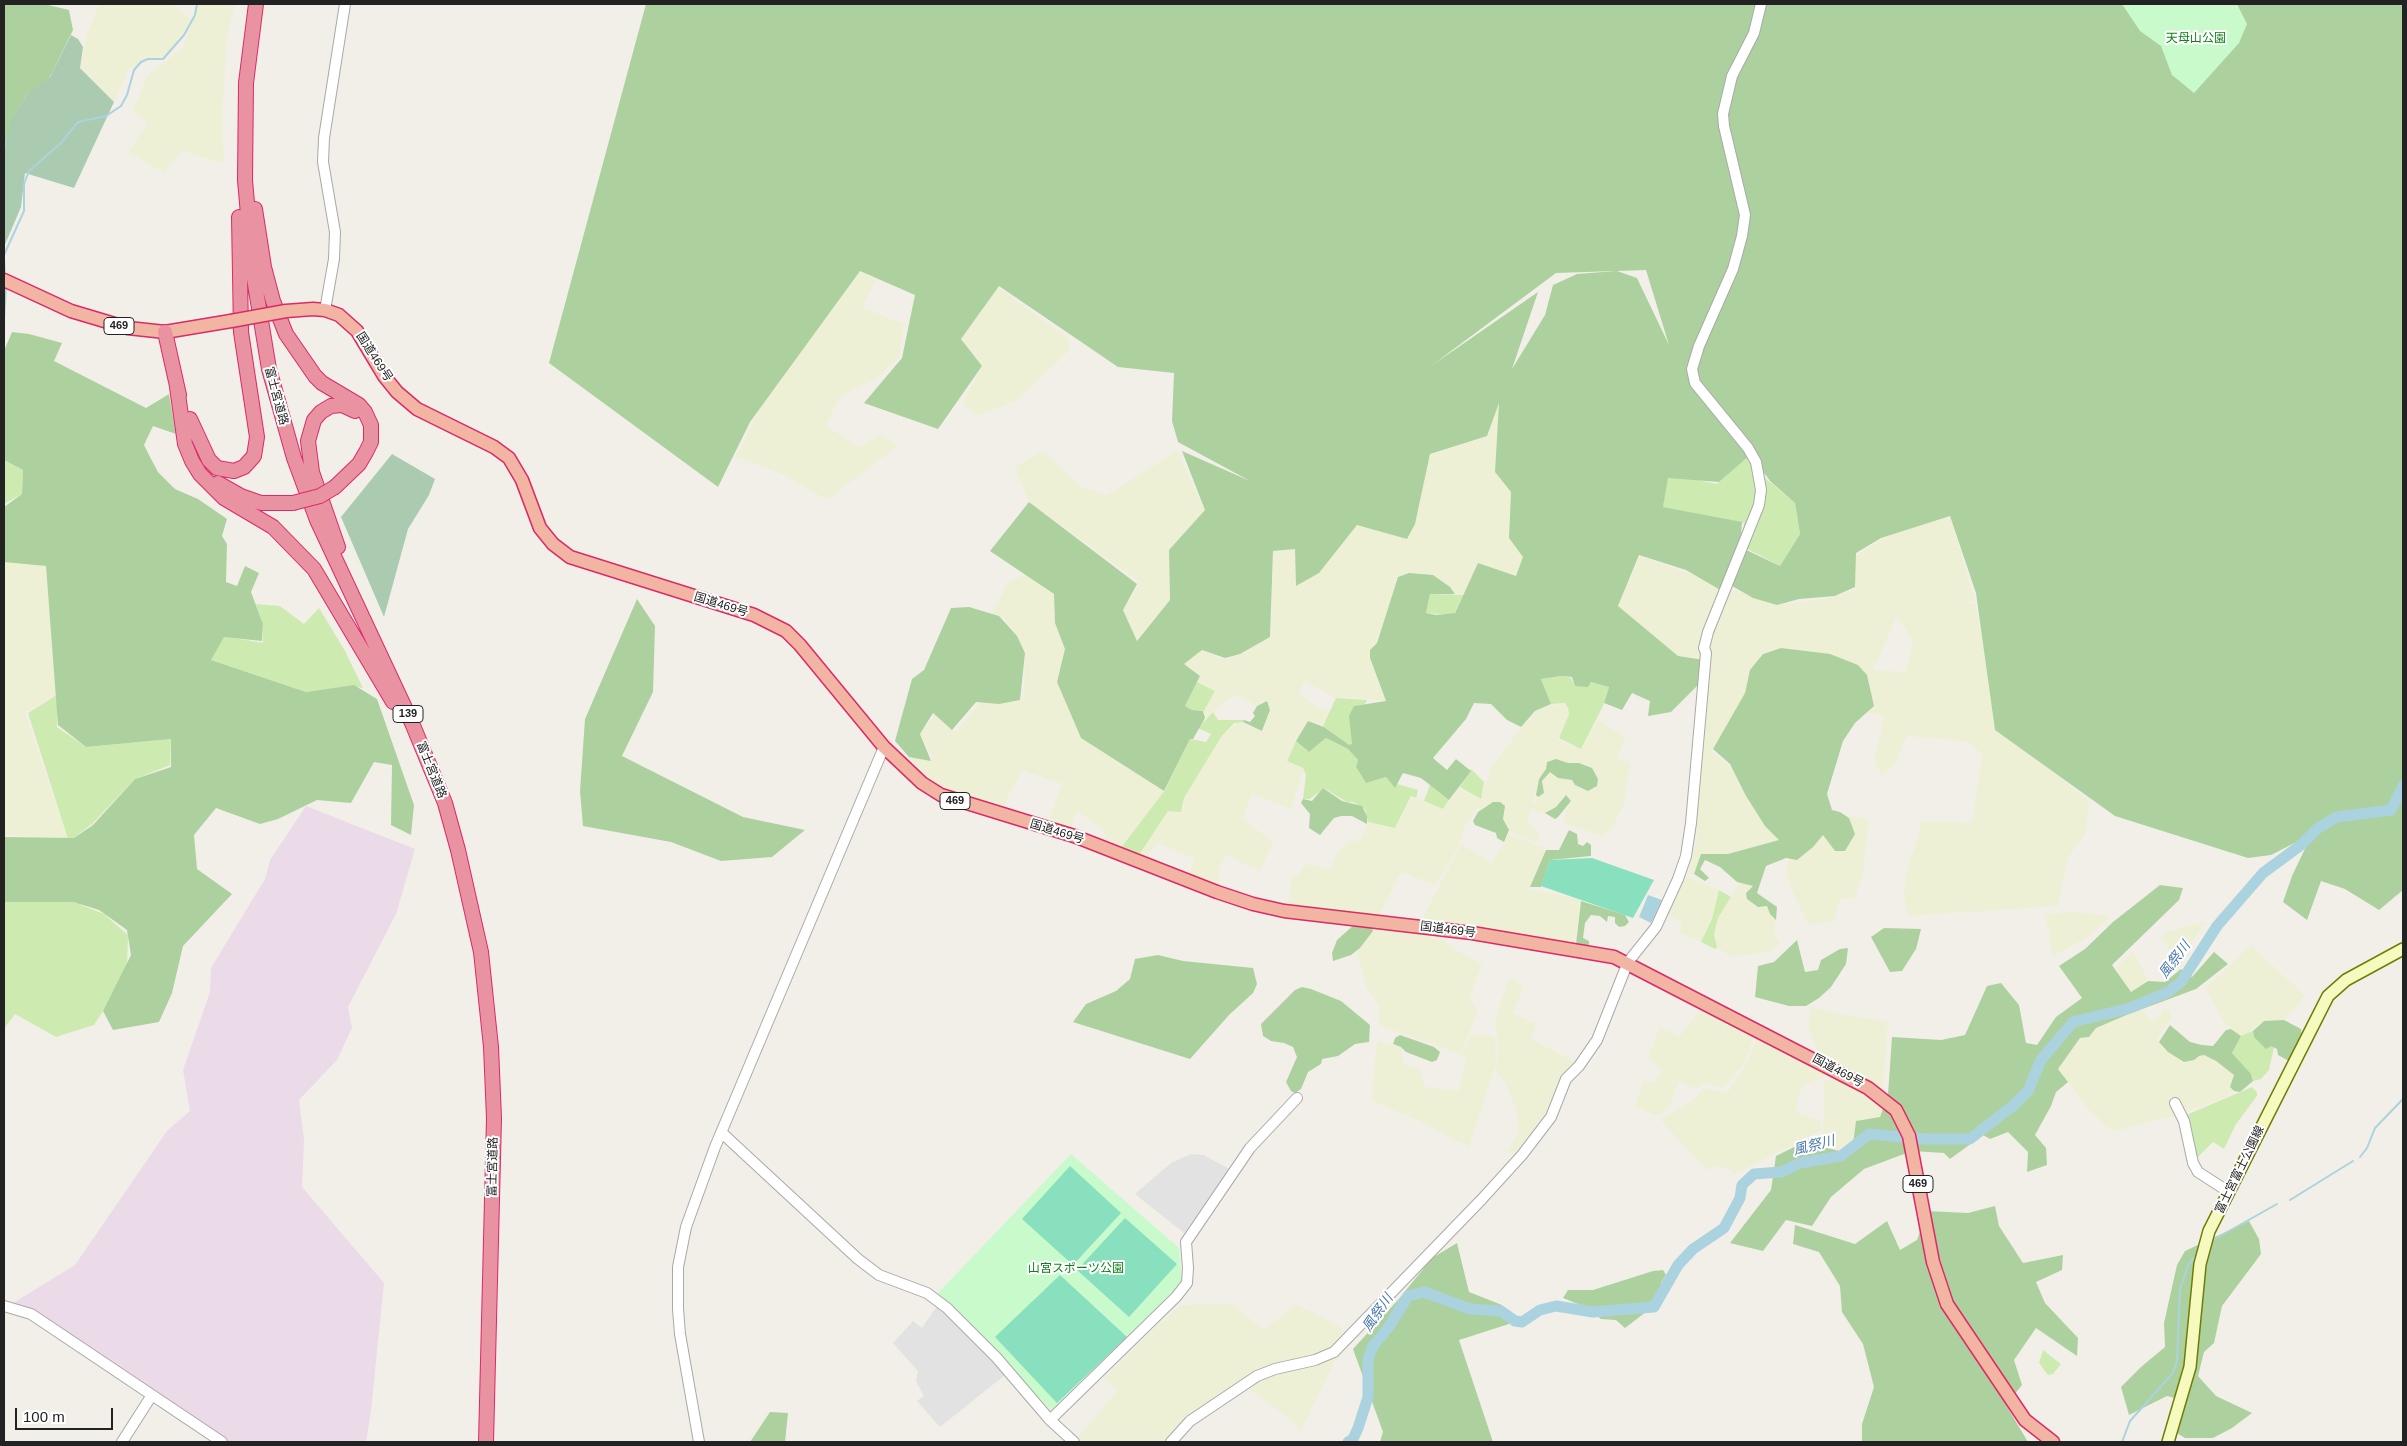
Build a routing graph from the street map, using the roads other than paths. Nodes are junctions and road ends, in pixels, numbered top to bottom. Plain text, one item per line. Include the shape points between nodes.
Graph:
1 (256, 4) edge
2 (345, 4) edge
3 (1760, 4) edge
4 (245, 109) junction
5 (9, 283) edge
6 (325, 310) junction
7 (167, 332) junction
8 (177, 387) junction
9 (190, 419) junction
10 (334, 485) junction
11 (293, 501) junction
12 (361, 610) junction
13 (884, 747) junction
14 (445, 803) junction
15 (2403, 948) edge
16 (1628, 962) junction
17 (1297, 1098) dead end
18 (2175, 1103) dead end
19 (722, 1134) junction
20 (2229, 1192) junction
21 (4, 1306) edge
22 (152, 1395) junction
23 (1050, 1420) junction
24 (2048, 1441) edge
25 (122, 1442) edge
26 (222, 1442) edge
27 (486, 1442) edge
28 (699, 1442) edge
29 (1074, 1442) edge
30 (1171, 1442) edge
31 (2168, 1442) edge

1 - 4 highway, 富士宮道路 / 139
2 - 6 street via 324,138 323,162 335,232
3 - 16 street via 1754,33 1732,76 1723,114 1745,215 1742,236 1733,270 1702,337 1692,369 1695,383 1756,462 1761,490 1759,505 1704,648 1706,660 1686,856 1656,927
4 - 9 highway via 240,140 239,293 246,373 257,437 254,456 244,467 234,471 217,468 209,460
4 - 10 highway via 259,238 279,319 296,351 315,376 359,405 371,425 371,442 359,464
4 - 12 highway, 富士宮道路 / 139 via 252,272 268,369 305,489
5 - 7 highway, 国道469号 / 469 via 97,320 128,328
6 - 7 highway, 国道469号 / 469, bridge via 286,311
6 - 13 highway, 国道469号 / 469 via 339,315 357,330 384,376 417,410 509,458 522,480 540,528 559,550 584,563 773,623 794,638
7 - 8 highway
7 - 9 highway
8 - 11 highway via 192,448 217,483 261,503
8 - 14 highway via 185,444 200,474 224,498 273,526 314,569 380,677
9 - 11 highway via 198,450 207,466 227,485 262,499
10 - 11 highway, bridge via 320,496
10 - 12 highway via 361,455 367,438 363,419 342,405 331,406 314,420 308,454
12 - 14 highway, 富士宮道路 / 139
13 - 16 highway, 国道469号 / 469 via 922,783 948,798 1074,836 1253,904 1284,911 1472,933 1596,952
13 - 19 street
14 - 27 highway, 富士宮道路 / 139 via 481,952 491,1048 493,1202
15 - 20 main road, 富士宮富士公園線 via 2346,980 2328,996
16 - 24 highway, 国道469号 / 469 via 1868,1088 1896,1110 1909,1136 1933,1262 1944,1298 2025,1420
16 - 30 street via 1597,1040 1566,1079 1550,1117 1522,1155 1476,1207 1334,1352 1258,1376 1190,1421
17 - 23 street via 1250,1148 1186,1242 1187,1283
18 - 20 street via 2184,1120 2198,1172
19 - 23 street via 858,1259 879,1275 927,1293 947,1308 996,1357
19 - 28 street via 695,1198 678,1267 680,1334
20 - 31 main road, 富士宮富士公園線 via 2205,1242 2190,1366
21 - 22 street via 31,1314
22 - 25 street
22 - 26 street
23 - 29 street

